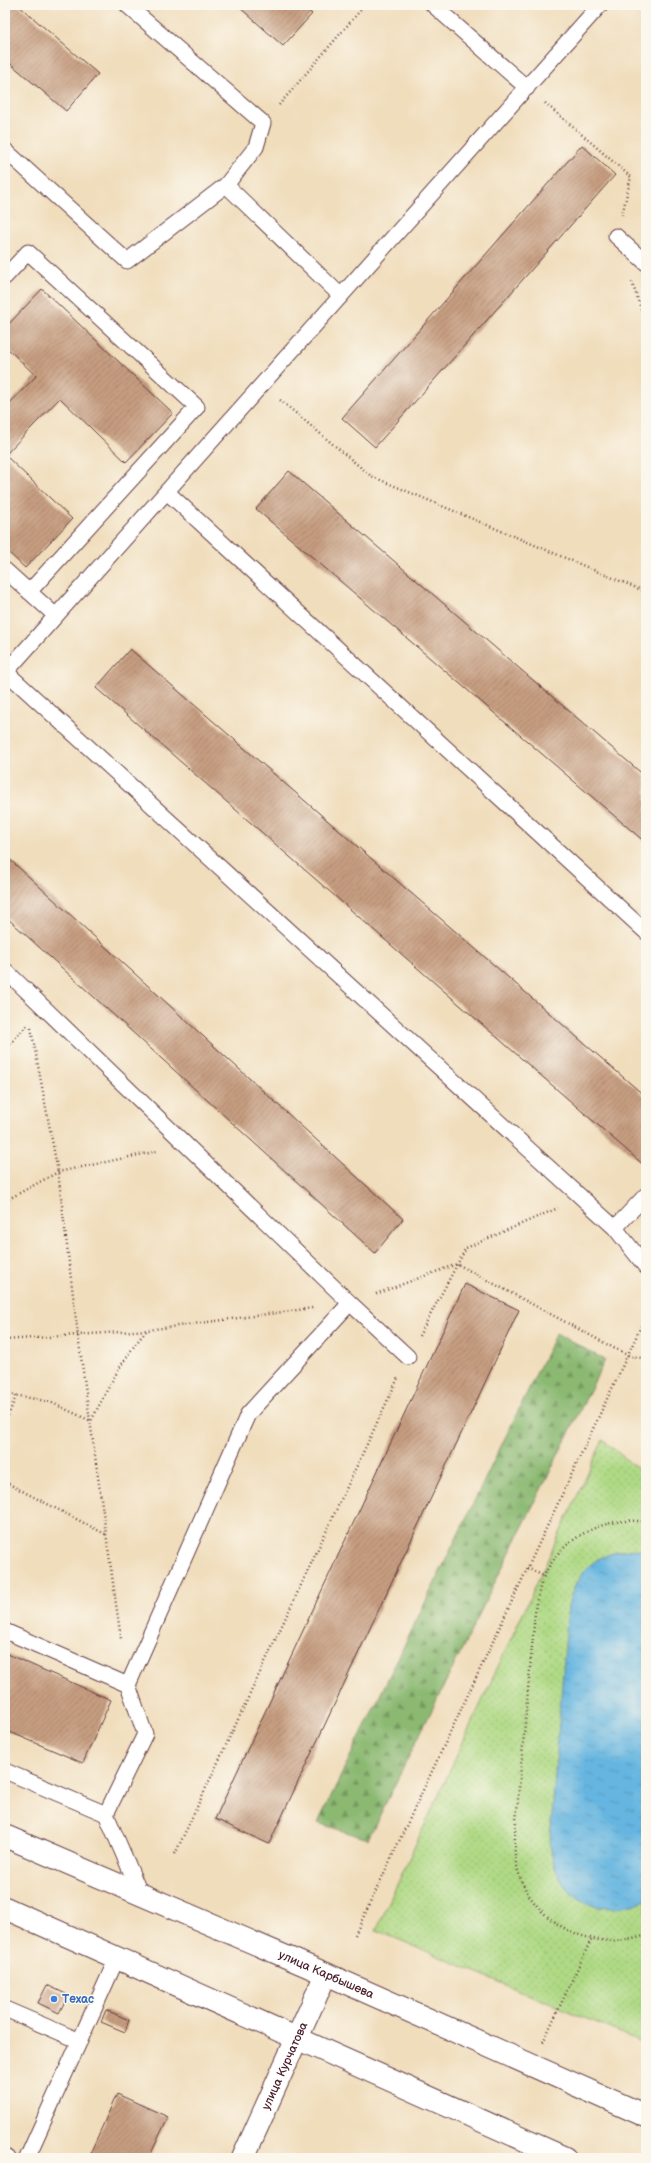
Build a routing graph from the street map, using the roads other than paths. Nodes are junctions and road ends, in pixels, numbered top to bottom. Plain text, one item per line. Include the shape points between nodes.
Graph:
1 (127, 5) edge
2 (433, 5) edge
3 (600, 5) edge
4 (527, 88) junction
5 (5, 150) edge
6 (226, 185) junction
7 (616, 236) road end
8 (646, 263) edge
9 (5, 277) edge
10 (341, 296) junction
11 (167, 492) junction
12 (5, 570) edge
13 (29, 592) junction
14 (56, 616) junction
15 (5, 672) edge
16 (646, 932) edge
17 (5, 970) edge
18 (646, 1195) edge
19 (615, 1228) junction
20 (646, 1267) edge
21 (350, 1303) junction
22 (408, 1357) road end
23 (5, 1631) edge
24 (128, 1685) junction
25 (5, 1771) edge
26 (106, 1814) junction
27 (5, 1836) edge
28 (141, 1895) junction
29 (5, 1908) edge
30 (117, 1958) junction
31 (326, 1974) junction
32 (5, 2009) edge
33 (299, 2038) junction
34 (80, 2042) junction
35 (646, 2116) edge
36 (27, 2158) edge
37 (243, 2158) edge
38 (565, 2158) edge

1 - 6 lane via 263,123 256,147
2 - 4 lane
3 - 4 lane
4 - 10 lane
5 - 6 lane via 127,261
6 - 10 lane
7 - 8 lane
9 - 13 lane via 28,252 197,407
10 - 11 lane
11 - 14 lane
11 - 16 lane
12 - 13 lane
13 - 14 lane
14 - 15 lane
15 - 19 lane
17 - 21 lane
18 - 19 lane
19 - 20 lane
21 - 22 lane
21 - 24 lane via 248,1414
23 - 24 lane
24 - 26 lane via 145,1734
25 - 26 lane
26 - 28 lane
27 - 28 street, улица Карбышева
28 - 31 street, улица Карбышева
29 - 30 street
30 - 33 street
30 - 34 lane
31 - 33 street, улица Курчатова
31 - 35 street, улица Карбышева
32 - 34 lane
33 - 37 street, улица Курчатова
33 - 38 street
34 - 36 lane

